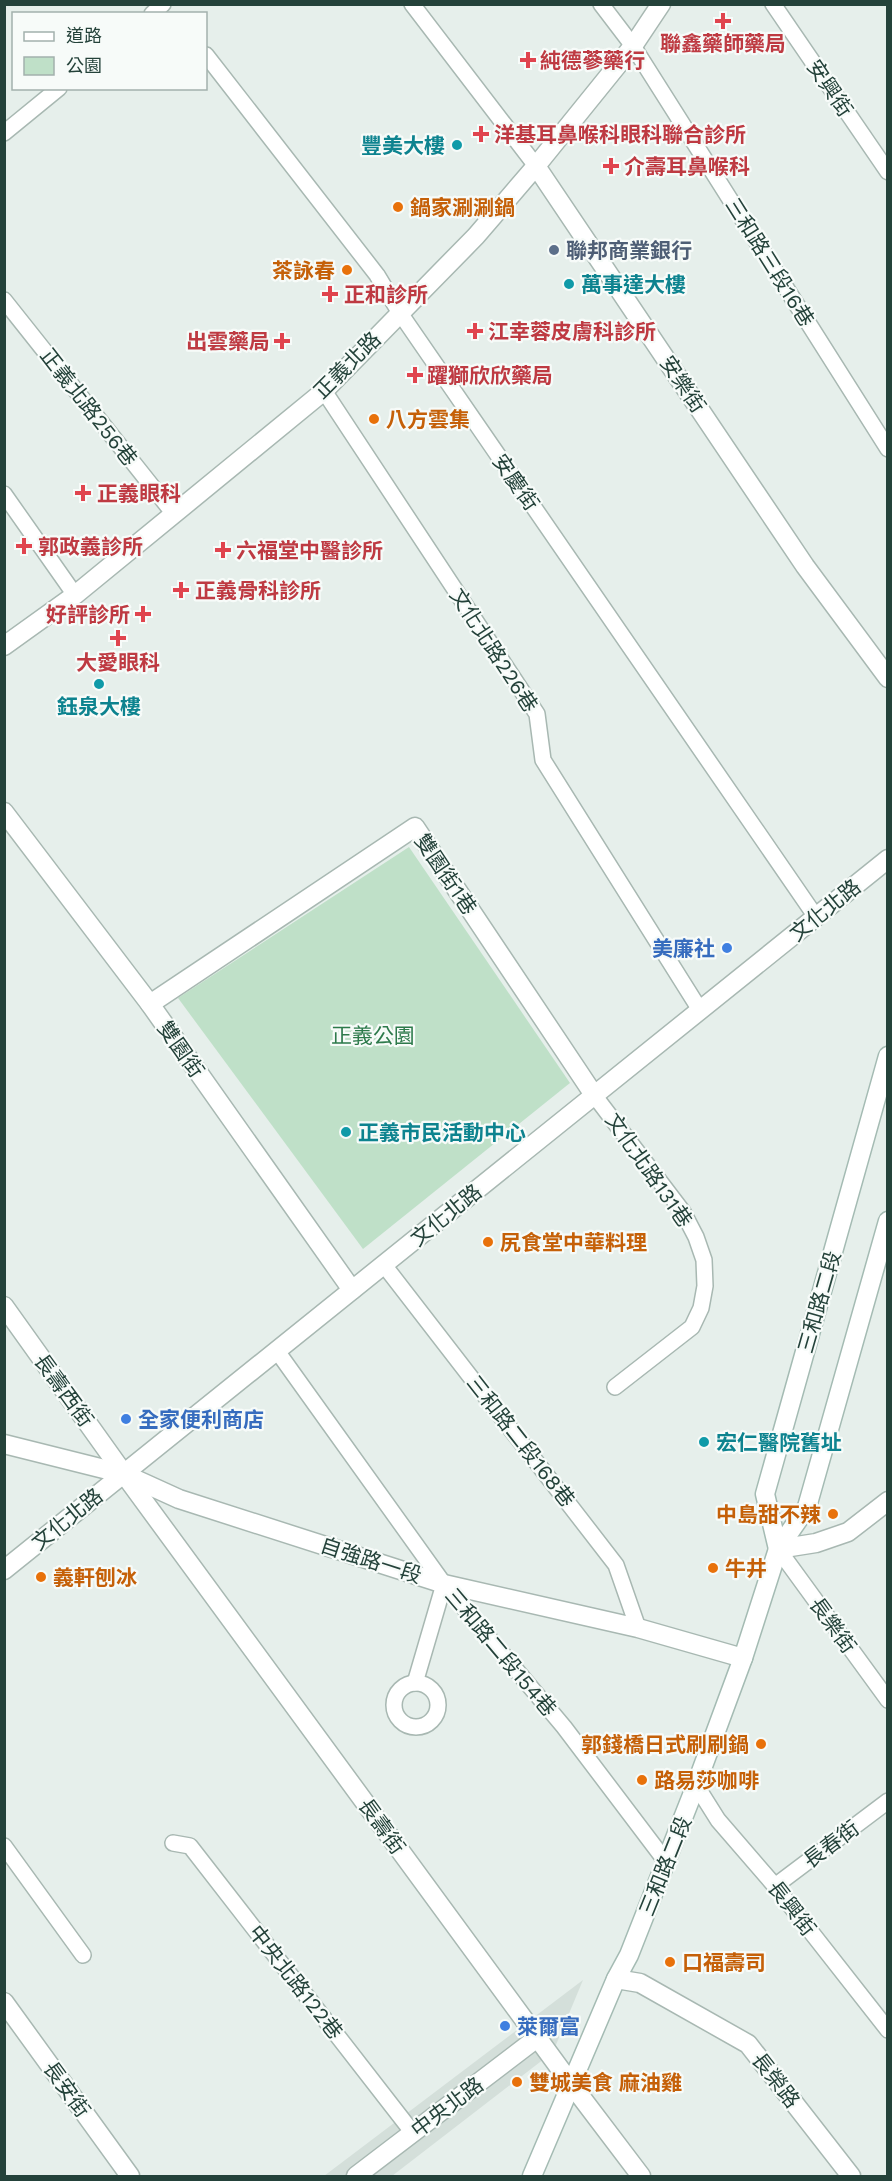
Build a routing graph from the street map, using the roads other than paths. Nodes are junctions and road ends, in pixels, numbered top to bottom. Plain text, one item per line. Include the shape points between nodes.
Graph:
1 (412, 4) edge
2 (601, 4) edge
3 (661, 4) edge
4 (773, 4) edge
5 (633, 46) junction
6 (207, 56) edge
7 (57, 90) edge
8 (4, 133) edge
9 (536, 166) junction
10 (888, 172) edge
11 (4, 300) edge
12 (400, 313) junction
13 (324, 391) junction
14 (888, 449) edge
15 (4, 494) edge
16 (174, 514) junction
17 (75, 595) junction
18 (4, 646) edge
19 (888, 678) edge
20 (4, 812) edge
21 (888, 859) edge
22 (816, 917) junction
23 (150, 1004) junction
24 (700, 1010) junction
25 (888, 1056) edge
26 (594, 1095) junction
27 (888, 1221) edge
28 (384, 1265) junction
29 (352, 1290) junction
30 (4, 1306) edge
31 (276, 1351) junction
32 (615, 1387) dead end
33 (4, 1444) edge
34 (124, 1474) junction
35 (888, 1501) edge
36 (778, 1549) junction
37 (4, 1570) edge
38 (444, 1584) junction
39 (638, 1628) junction
40 (743, 1658) junction
41 (415, 1683) dead end
42 (888, 1700) edge
43 (696, 1785) junction
44 (888, 1801) edge
45 (173, 1843) dead end
46 (4, 1846) edge
47 (667, 1863) junction
48 (775, 1886) junction
49 (83, 1955) dead end
50 (616, 1979) junction
51 (4, 2002) edge
52 (888, 2030) edge
53 (537, 2038) junction
54 (572, 2085) junction
55 (413, 2133) junction
56 (130, 2176) edge
57 (356, 2176) edge
58 (532, 2176) edge
59 (642, 2176) edge
60 (851, 2176) edge

1 - 9 lane, 安樂街
2 - 5 lane, 三和路三段16巷
3 - 5 street, 正義北路
4 - 10 lane, 安興街
5 - 9 street, 正義北路
5 - 14 lane, 三和路三段16巷
6 - 12 lane, 安慶街 via 377,274
7 - 8 lane
9 - 12 street, 正義北路 via 476,237
9 - 19 street, 安樂街 via 805,566
11 - 16 lane, 正義北路256巷
12 - 13 street, 正義北路
12 - 22 lane, 安慶街
13 - 16 street, 正義北路
13 - 24 lane, 文化北路226巷 via 537,714 543,760
15 - 17 lane
16 - 17 street, 正義北路
17 - 18 street, 正義北路
20 - 23 street, 雙園街
21 - 22 street, 文化北路
22 - 24 street, 文化北路
23 - 26 street, 雙園街1巷 via 415,827
23 - 29 street, 雙園街
24 - 26 street, 文化北路
25 - 36 street, 三和路二段 via 765,1494
26 - 28 street, 文化北路
26 - 32 lane, 文化北路131巷 via 683,1212 704,1260 705,1286 692,1327
27 - 36 street, 三和路二段 via 807,1507
28 - 29 street, 文化北路
28 - 39 lane, 三和路二段168巷 via 616,1565
29 - 31 street, 文化北路
30 - 34 street, 長壽西街
31 - 34 street, 文化北路
31 - 38 lane, 三和路二段154巷
33 - 34 street, 自強路一段
34 - 37 street, 文化北路
34 - 38 street, 自強路一段 via 179,1500
34 - 53 street, 長壽街
35 - 36 street via 848,1532 816,1543
36 - 40 street, 三和路二段
36 - 42 lane, 長樂街
38 - 39 street, 自強路一段
38 - 41 lane
38 - 47 lane, 三和路二段154巷 via 564,1727
39 - 40 street, 自強路一段
40 - 43 street, 三和路二段
43 - 47 street, 三和路二段
43 - 48 lane, 長興街 via 718,1820
44 - 48 lane, 長春街
45 - 55 lane, 中央北路122巷 via 190,1846
46 - 49 lane
47 - 50 street, 三和路二段
48 - 52 lane, 長興街
50 - 54 street, 三和路二段
50 - 60 street, 長榮路 via 640,1983 748,2043
51 - 56 street, 長安街
53 - 54 street, 長壽街
53 - 55 street, 中央北路
54 - 58 street, 三和路二段
54 - 59 street, 長壽街
55 - 57 street, 中央北路

